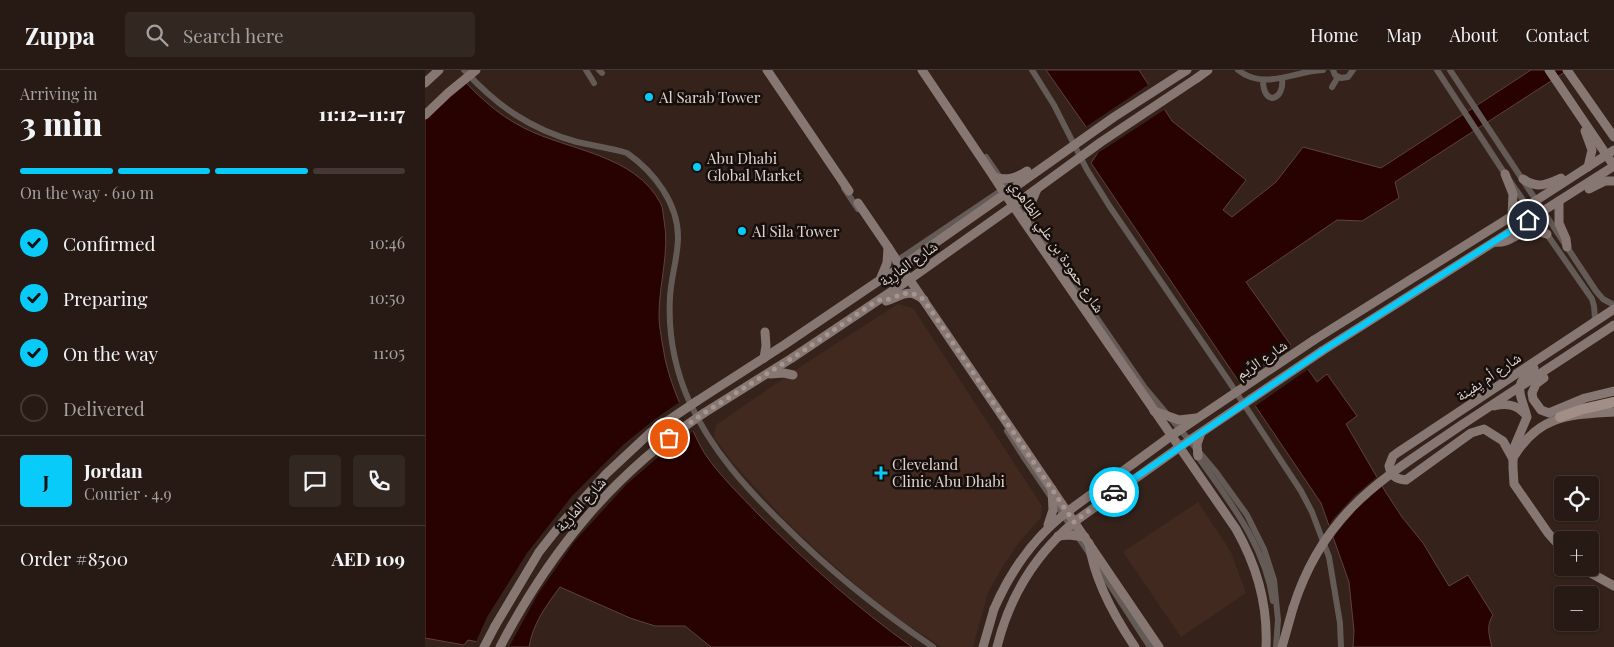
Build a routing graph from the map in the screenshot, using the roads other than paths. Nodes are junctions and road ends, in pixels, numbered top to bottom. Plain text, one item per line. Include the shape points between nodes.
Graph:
1 (439, 70) edge
2 (464, 70) edge
3 (476, 70) edge
4 (586, 70) edge
5 (765, 70) edge
6 (922, 70) edge
7 (926, 70) edge
8 (1032, 70) edge
9 (1187, 70) edge
10 (1208, 70) edge
11 (1239, 70) edge
12 (1318, 70) edge
13 (1323, 70) edge
14 (1333, 70) edge
15 (1353, 70) edge
16 (1437, 70) edge
17 (1450, 70) edge
18 (1549, 70) edge
19 (1567, 70) edge
20 (1338, 77) junction
21 (1282, 78) junction
22 (1263, 80) junction
23 (425, 82) edge
24 (593, 83) dead end
25 (1332, 87) dead end
26 (425, 115) edge
27 (1600, 117) junction
28 (1582, 118) junction
29 (1614, 125) edge
30 (1614, 137) edge
31 (1610, 152) edge
32 (1614, 166) edge
33 (1588, 167) junction
34 (1039, 169) junction
35 (1505, 174) junction
36 (994, 177) junction
37 (1571, 178) junction
38 (1523, 179) junction
39 (1614, 181) edge
40 (1039, 187) junction
41 (1006, 190) junction
42 (1576, 190) junction
43 (849, 191) dead end
44 (1536, 201) junction
45 (1559, 201) junction
46 (858, 203) dead end
47 (1013, 206) junction
48 (1527, 206) junction
49 (1539, 214) junction
50 (1512, 216) junction
51 (1026, 224) junction
52 (1547, 234) junction
53 (1494, 242) junction
54 (888, 247) junction
55 (1567, 247) junction
56 (898, 265) junction
57 (910, 279) junction
58 (880, 280) junction
59 (1596, 291) junction
60 (1588, 294) junction
61 (878, 300) junction
62 (924, 300) junction
63 (1614, 305) edge
64 (1614, 309) edge
65 (1614, 325) edge
66 (1589, 326) junction
67 (765, 332) dead end
68 (1586, 344) junction
69 (1547, 353) junction
70 (764, 358) junction
71 (765, 375) junction
72 (793, 375) dead end
73 (1518, 389) junction
74 (1614, 391) edge
75 (1614, 402) edge
76 (1491, 406) junction
77 (1154, 412) junction
78 (1614, 412) edge
79 (1203, 416) junction
80 (1527, 417) junction
81 (1560, 417) junction
82 (1201, 433) junction
83 (1171, 436) junction
84 (1183, 445) junction
85 (1197, 456) junction
86 (1513, 459) junction
87 (1052, 489) junction
88 (1067, 512) junction
89 (1073, 525) junction
90 (1047, 528) junction
91 (1058, 536) junction
92 (1554, 539) edge
93 (1087, 540) junction
94 (1257, 541) junction
95 (1596, 576) edge
96 (1614, 586) edge
97 (484, 647) edge
98 (500, 647) edge
99 (933, 647) edge
100 (983, 647) edge
101 (997, 647) edge
102 (1135, 647) edge
103 (1150, 647) edge
104 (1159, 647) edge
105 (1266, 647) edge
106 (1275, 647) edge
107 (1282, 647) edge
108 (1341, 647) edge

1 - 23 main road
2 - 99 street via 515,116 559,136 627,153 656,181 670,201 677,228 670,304 675,357 687,395 712,442 744,486 811,551 863,596
3 - 26 main road, bridge
4 - 24 street
5 - 43 main road
5 - 56 street
6 - 36 main road, شارع حمودة بن علي الظاهري
7 - 41 street
8 - 108 street via 1110,208 1301,491 1329,557
9 - 34 main road, شارع المارِية, bridge
10 - 40 main road, شارع المارِية, bridge
11 - 22 street via 1249,77
12 - 13 street
12 - 21 street
14 - 20 street
15 - 20 street via 1348,77
16 - 35 street
17 - 38 street
18 - 28 main road
19 - 27 main road
20 - 25 street
21 - 22 street
21 - 22 street via 1283,88 1275,98 1266,95
27 - 29 main road
27 - 30 main road
28 - 31 main road
28 - 33 main road via 1592,150
31 - 32 main road
31 - 33 main road, شارع الرِّيم
32 - 42 main road, شارع الرِّيم
33 - 37 main road, شارع الرِّيم
34 - 36 main road, bridge via 1032,169 1013,179
34 - 41 main road, شارع المارِية, bridge
35 - 48 street
35 - 50 main road via 1513,198
36 - 41 main road, شارع حمودة بن علي الظاهري, bridge
37 - 38 main road via 1542,186
37 - 44 main road, شارع الرِّيم
38 - 44 street
39 - 42 main road
40 - 47 main road, شارع المارِية, bridge
40 - 51 main road, bridge
41 - 47 main road, شارع حمودة بن علي الظاهري, bridge
41 - 56 main road, شارع المارِية
41 - 94 street via 1145,388 1240,504
42 - 45 main road, شارع الرِّيم
44 - 48 main road, شارع الرِّيم
44 - 49 street
45 - 49 main road, شارع الرِّيم
45 - 55 main road via 1559,223
46 - 54 main road
47 - 51 main road, شارع حمودة بن علي الظاهري
47 - 57 main road, شارع المارِية
48 - 49 street
48 - 50 main road, شارع الرِّيم
49 - 52 street
49 - 53 main road, شارع الرِّيم
49 - 55 street
50 - 79 main road, شارع الرِّيم, bridge via 1313,340
51 - 77 main road, شارع حمودة بن علي الظاهري
52 - 53 main road via 1525,232 1505,242
52 - 60 street
53 - 82 main road, شارع الرِّيم, bridge via 1322,351
54 - 56 main road, bridge
54 - 58 main road, bridge via 887,263
55 - 59 street
56 - 57 main road, bridge
56 - 58 main road, شارع المارِية, bridge
56 - 89 street via 1037,478
57 - 61 main road, شارع المارِية, bridge
57 - 62 main road, bridge
58 - 70 main road, شارع المارِية
59 - 60 street
59 - 63 street
60 - 66 street via 1595,318
61 - 62 main road, bridge via 906,293
61 - 71 main road, شارع المارِية, bridge
62 - 87 main road
64 - 66 main road, شارع أم يِفينة
65 - 68 main road, شارع أم يِفينة
66 - 69 main road, شارع أم يِفينة
67 - 70 main road via 767,346
68 - 73 main road, شارع أم يِفينة
68 - 74 main road via 1535,384 1533,400 1541,410 1549,413 1585,398
69 - 73 main road
69 - 86 main road, شارع أم يِفينة via 1397,453 1389,466 1392,475 1406,480 1471,433 1484,428 1503,441
70 - 97 main road, شارع المارِية, bridge via 651,432 605,474 539,552
71 - 72 main road
71 - 98 main road, شارع المارِية, bridge via 669,438 610,491 556,553
73 - 76 main road, شارع أم يِفينة
73 - 80 main road
75 - 81 main road via 1583,408
76 - 80 main road via 1511,404
76 - 107 main road, شارع أم يِفينة, bridge via 1381,480 1337,524 1305,576
77 - 79 main road, bridge via 1179,420
77 - 83 main road, شارع حمودة بن علي الظاهري
78 - 81 main road
79 - 83 main road, شارع الرِّيم, bridge
80 - 86 main road via 1515,445
81 - 86 main road via 1532,432
82 - 84 main road, شارع الرِّيم, bridge
82 - 85 main road, bridge
83 - 84 main road, شارع حمودة بن علي الظاهري
83 - 88 main road, شارع الرِّيم
84 - 85 street, شارع حمودة بن علي الظاهري, bridge
84 - 89 main road, شارع الرِّيم
84 - 105 main road, شارع حمودة بن علي الظاهري via 1248,552 1262,598
85 - 94 street, شارع حمودة بن علي الظاهري
86 - 92 main road via 1514,484
87 - 88 main road
87 - 90 main road, bridge via 1053,510
88 - 89 main road, bridge
88 - 90 main road, شارع الرِّيم, bridge
89 - 91 main road, شارع الرِّيم, bridge
89 - 93 main road
89 - 103 street
90 - 100 main road, شارع الرِّيم, bridge via 1022,557 1007,582 994,609
91 - 93 main road, bridge via 1069,534
91 - 101 main road, شارع الرِّيم, bridge via 1017,593 1005,618
93 - 102 main road, bridge via 1116,617
93 - 104 main road
94 - 106 street via 1268,560 1275,590 1278,620
95 - 96 main road

